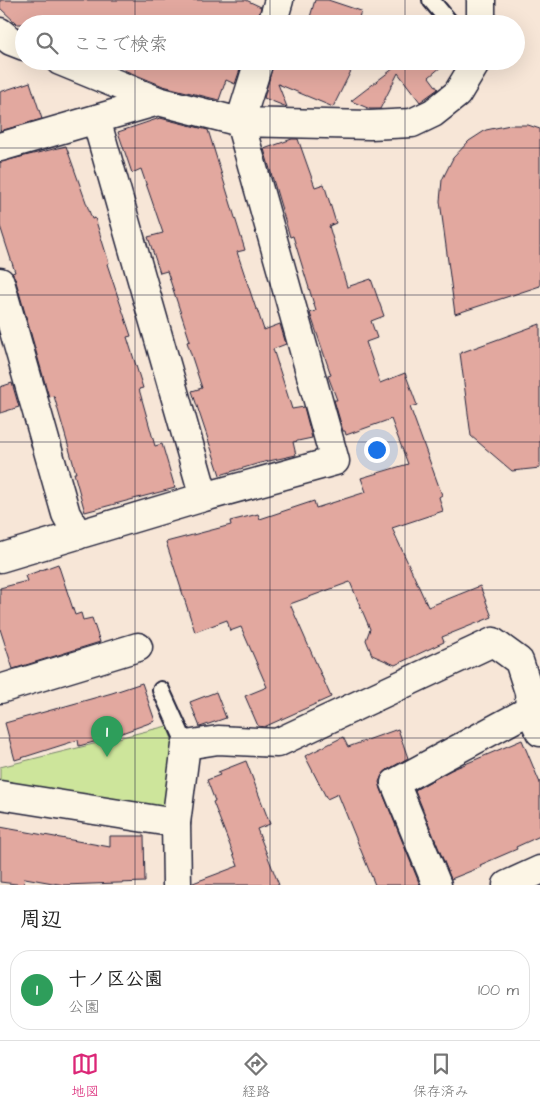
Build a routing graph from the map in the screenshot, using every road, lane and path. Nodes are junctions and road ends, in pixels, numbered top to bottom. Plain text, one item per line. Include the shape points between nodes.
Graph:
1 (279, 0) edge
2 (432, 0) edge
3 (481, 0) edge
4 (275, 15) edge
5 (444, 15) edge
6 (481, 15) edge
7 (0, 32) edge
8 (15, 43) edge
9 (82, 70) edge
10 (256, 70) edge
11 (472, 70) edge
12 (158, 101) junction
13 (96, 119) junction
14 (240, 122) junction
15 (0, 147) edge
16 (0, 282) edge
17 (204, 498) junction
18 (78, 535) junction
19 (0, 558) edge
20 (138, 647) dead end
21 (0, 690) edge
22 (161, 690) dead end
23 (535, 721) edge
24 (186, 745) junction
25 (0, 796) edge
26 (176, 823) junction
27 (540, 870) edge
28 (176, 885) edge
29 (437, 885) edge
30 (507, 885) edge

1 - 4 street
2 - 5 lane
3 - 6 street
7 - 8 street
9 - 12 street
10 - 14 street
11 - 14 street via 457,94 433,113 412,123
12 - 13 street
12 - 14 street
13 - 15 street
13 - 17 street
14 - 17 street via 335,462
16 - 18 street via 66,514
17 - 18 street
18 - 19 street
20 - 21 street
22 - 24 lane
23 - 24 street via 519,661 493,642 277,743 218,740
23 - 29 street via 395,783
24 - 26 street
25 - 26 street
26 - 28 street
27 - 30 street

